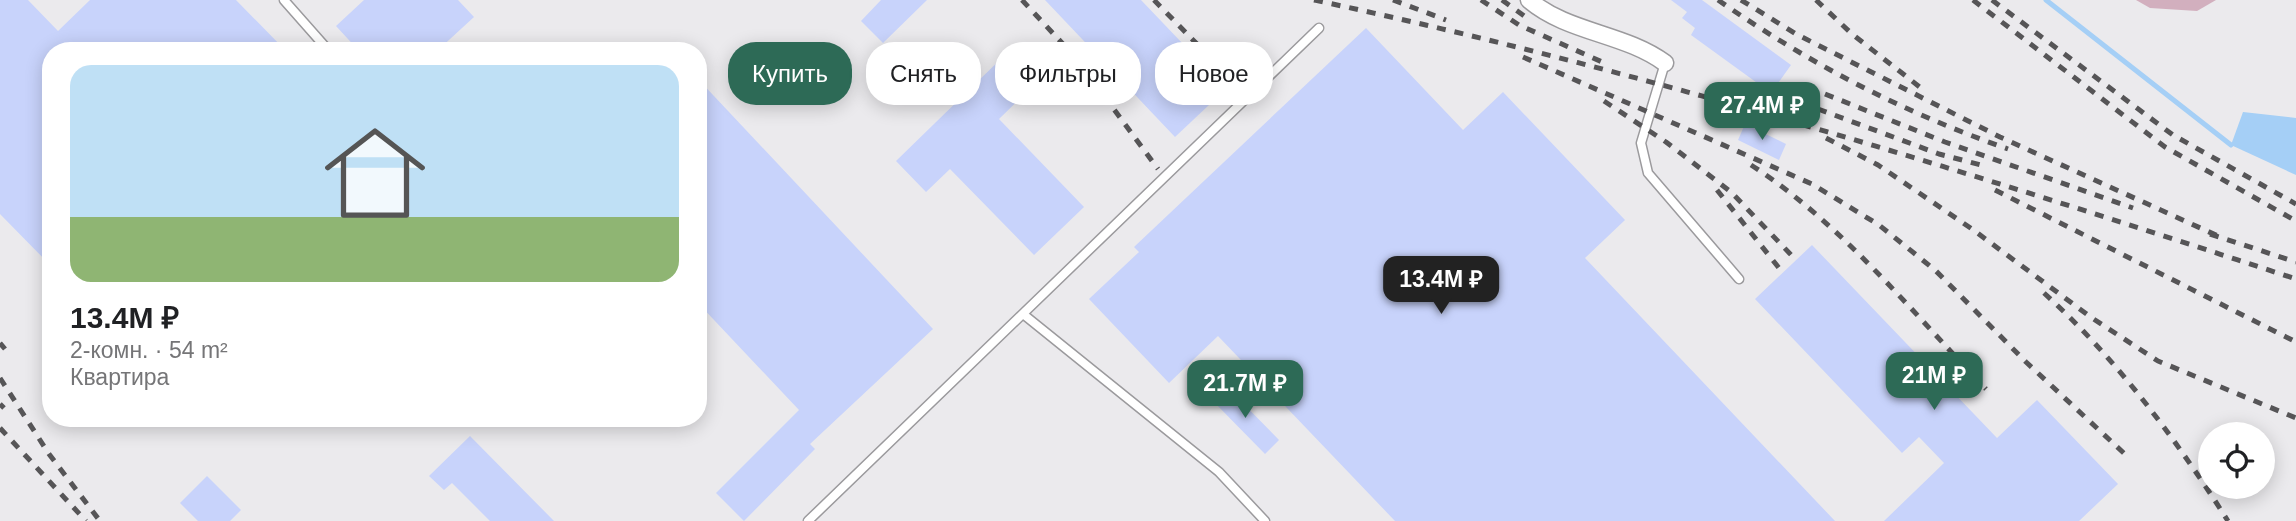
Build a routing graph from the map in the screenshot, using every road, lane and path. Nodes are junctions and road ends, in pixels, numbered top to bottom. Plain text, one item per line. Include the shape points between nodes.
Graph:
1 (284, 0) edge
2 (1529, 0) edge
3 (1319, 29) dead end
4 (321, 42) edge
5 (1665, 63) joint
6 (1739, 279) dead end
7 (1023, 314) junction
8 (808, 521) edge
9 (1265, 521) edge

1 - 4 lane
2 - 5 street via 1546,14 1646,49
3 - 7 lane
5 - 6 lane via 1641,143 1648,173
7 - 8 lane
7 - 9 lane via 1219,472

